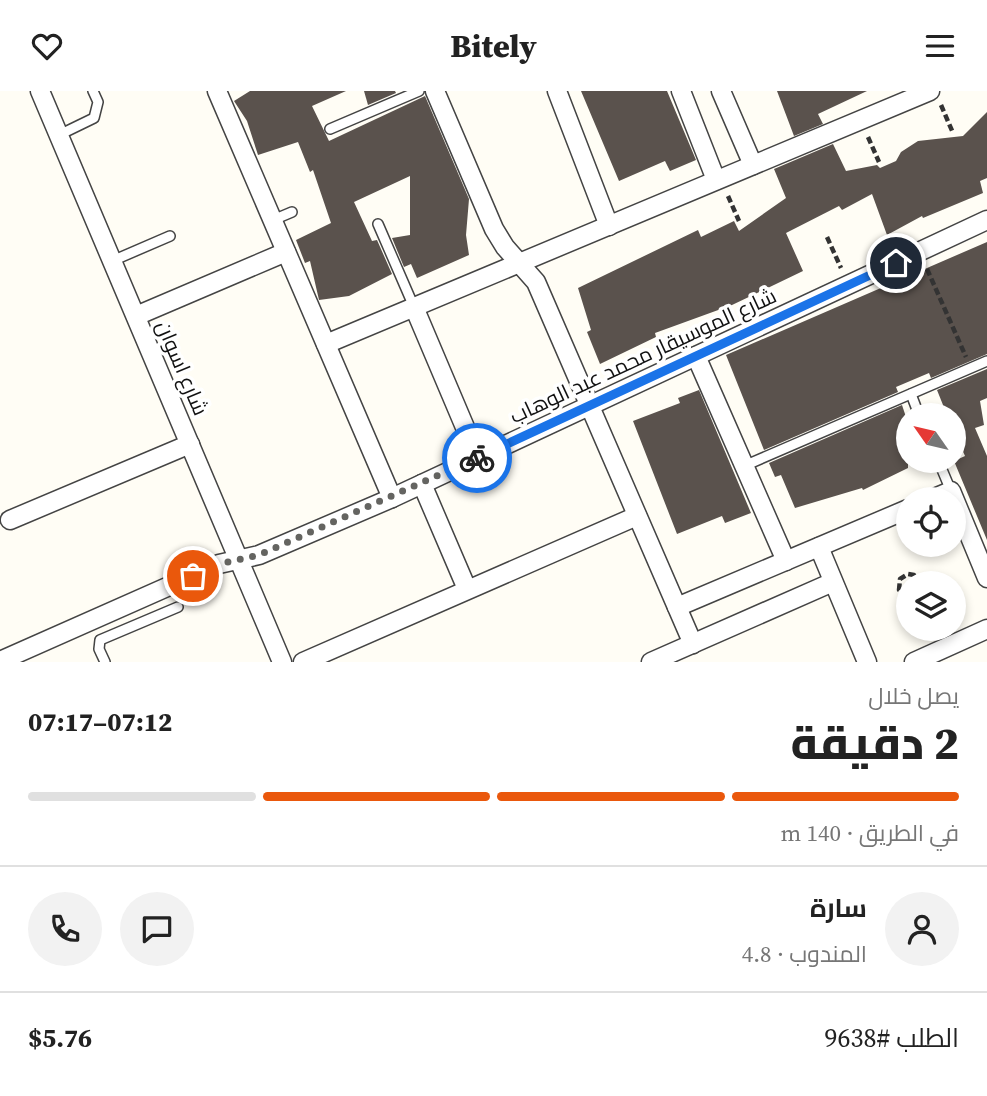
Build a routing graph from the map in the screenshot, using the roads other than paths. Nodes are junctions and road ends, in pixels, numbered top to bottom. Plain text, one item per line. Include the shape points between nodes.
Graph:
1 (40, 91) edge
2 (93, 91) edge
3 (217, 91) edge
4 (419, 91) edge
5 (435, 91) edge
6 (557, 91) edge
7 (681, 91) edge
8 (721, 91) edge
9 (928, 95) edge
10 (330, 129) dead end
11 (59, 135) junction
12 (753, 165) junction
13 (719, 180) junction
14 (292, 212) dead end
15 (273, 220) junction
16 (987, 221) edge
17 (378, 224) dead end
18 (609, 226) junction
19 (170, 236) dead end
20 (286, 252) junction
21 (113, 261) junction
22 (520, 263) junction
23 (414, 307) junction
24 (136, 316) junction
25 (326, 344) junction
26 (696, 356) junction
27 (987, 361) edge
28 (911, 394) junction
29 (914, 403) edge
30 (589, 406) junction
31 (190, 444) junction
32 (478, 458) junction
33 (744, 466) junction
34 (422, 484) junction
35 (392, 498) junction
36 (896, 514) edge
37 (637, 516) junction
38 (10, 520) dead end
39 (966, 528) edge
40 (819, 547) junction
41 (239, 560) junction
42 (786, 561) junction
43 (987, 579) edge
44 (833, 582) junction
45 (467, 589) junction
46 (142, 598) junction
47 (178, 607) dead end
48 (677, 607) junction
49 (152, 618) junction
50 (987, 629) edge
51 (693, 644) junction
52 (934, 658) edge
53 (0, 661) edge
54 (105, 662) edge
55 (282, 662) edge
56 (303, 662) edge
57 (651, 662) edge
58 (867, 662) edge
59 (914, 662) edge

1 - 11 street, شارع اسوان
2 - 11 lane via 98,102 94,118
3 - 15 street
4 - 10 lane
5 - 22 street via 494,229
6 - 18 street
7 - 13 street
8 - 12 street
9 - 12 street
11 - 21 street, شارع اسوان
12 - 13 street
13 - 18 street
14 - 15 lane
15 - 20 street
16 - 26 street, شارع الموسيقار محمد عبد الوهاب
17 - 23 lane
18 - 22 street
19 - 21 lane
20 - 24 street
20 - 25 street
21 - 24 street, شارع اسوان
22 - 23 street
22 - 30 street via 536,282
23 - 25 street
23 - 32 street
24 - 31 street, شارع اسوان
25 - 35 street
26 - 30 street, شارع الموسيقار محمد عبد الوهاب
26 - 33 street
27 - 28 lane
28 - 29 lane
28 - 33 lane
30 - 32 street, شارع الموسيقار محمد عبد الوهاب
30 - 37 street
31 - 38 street
31 - 41 street, شارع اسوان
32 - 34 street, شارع الموسيقار محمد عبد الوهاب
33 - 42 street
34 - 35 street, شارع الموسيقار محمد عبد الوهاب
34 - 45 street
35 - 41 street, شارع الموسيقار محمد عبد الوهاب
36 - 40 street
37 - 45 street
37 - 48 street
39 - 43 street
40 - 42 street
40 - 44 street
41 - 46 street, شارع الموسيقار محمد عبد الوهاب via 219,564
41 - 55 street, شارع اسوان
42 - 48 street
44 - 51 street
44 - 58 street
45 - 56 street
46 - 49 lane
46 - 53 street, شارع الموسيقار محمد عبد الوهاب
47 - 49 lane
48 - 51 street
49 - 54 lane via 100,640
50 - 52 street
51 - 57 street
52 - 59 street

